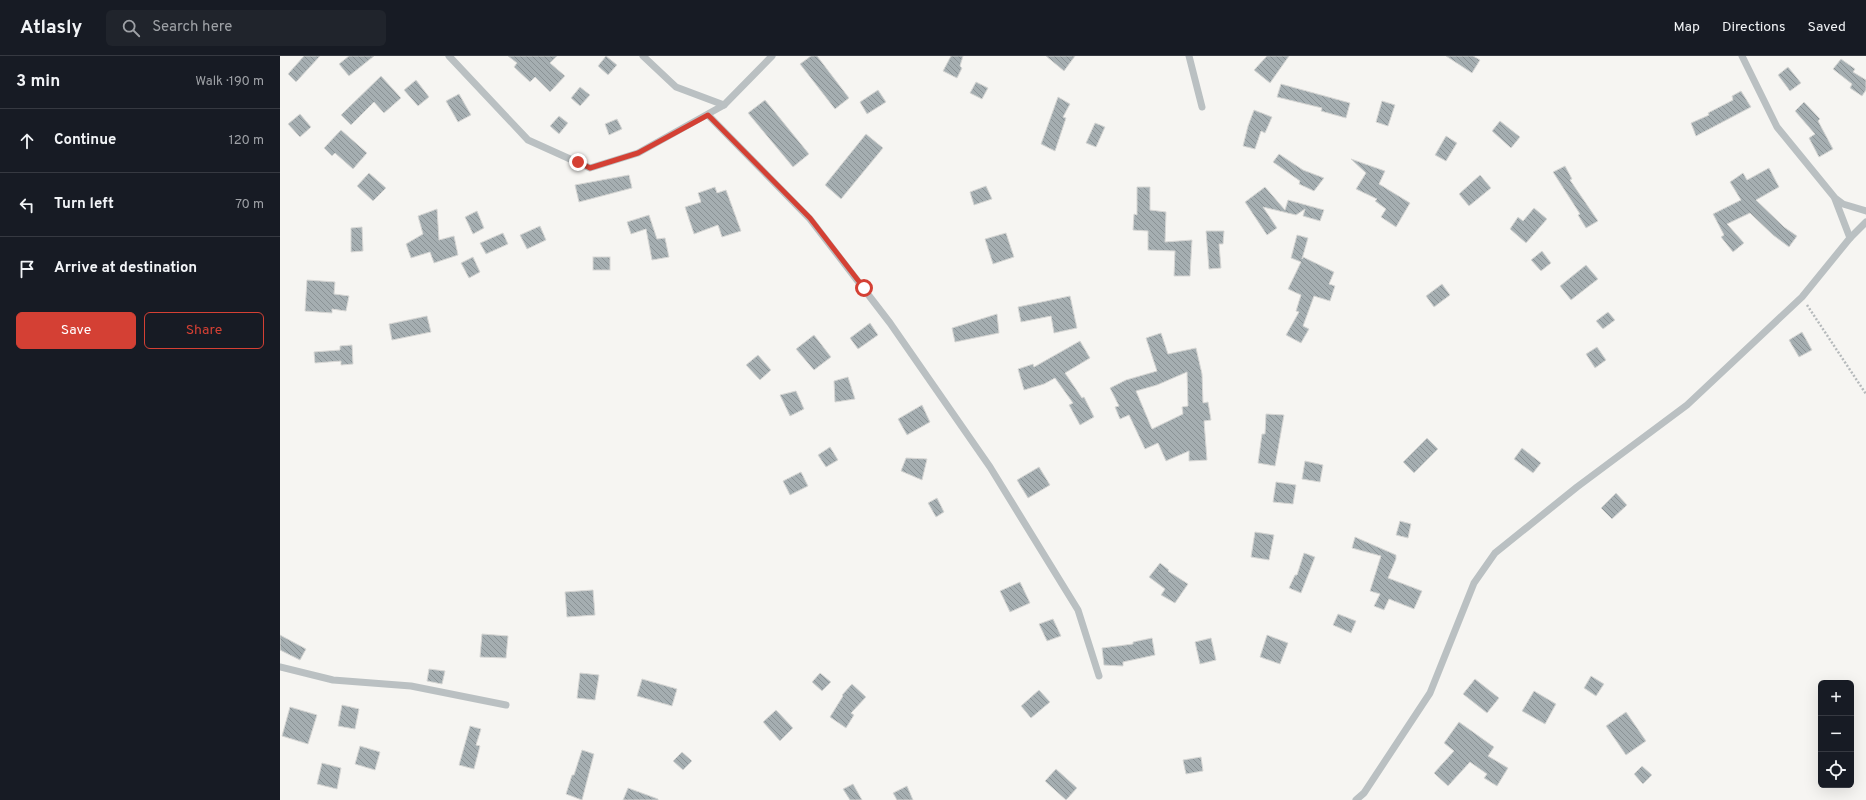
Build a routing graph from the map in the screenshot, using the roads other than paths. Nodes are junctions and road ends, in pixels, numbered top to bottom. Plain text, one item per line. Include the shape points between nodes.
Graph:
1 (449, 56) edge
2 (643, 56) edge
3 (772, 56) edge
4 (1189, 56) edge
5 (1742, 56) edge
6 (724, 105) junction
7 (1202, 107) dead end
8 (708, 115) junction
9 (1835, 198) junction
10 (1866, 211) edge
11 (1866, 222) edge
12 (1850, 238) junction
13 (280, 668) edge
14 (1099, 676) dead end
15 (506, 705) dead end
16 (1356, 800) edge

1 - 8 street via 528,140 590,168 638,153
2 - 6 street via 676,87
3 - 6 street
4 - 7 street
5 - 9 street via 1776,126
6 - 8 street
8 - 14 street via 810,218 890,323 990,467 1078,610
9 - 10 street via 1843,204
9 - 12 street
11 - 12 street
12 - 16 street via 1802,297 1687,405 1577,487 1495,553 1474,583 1430,692 1364,793
13 - 15 street via 332,680 411,686

